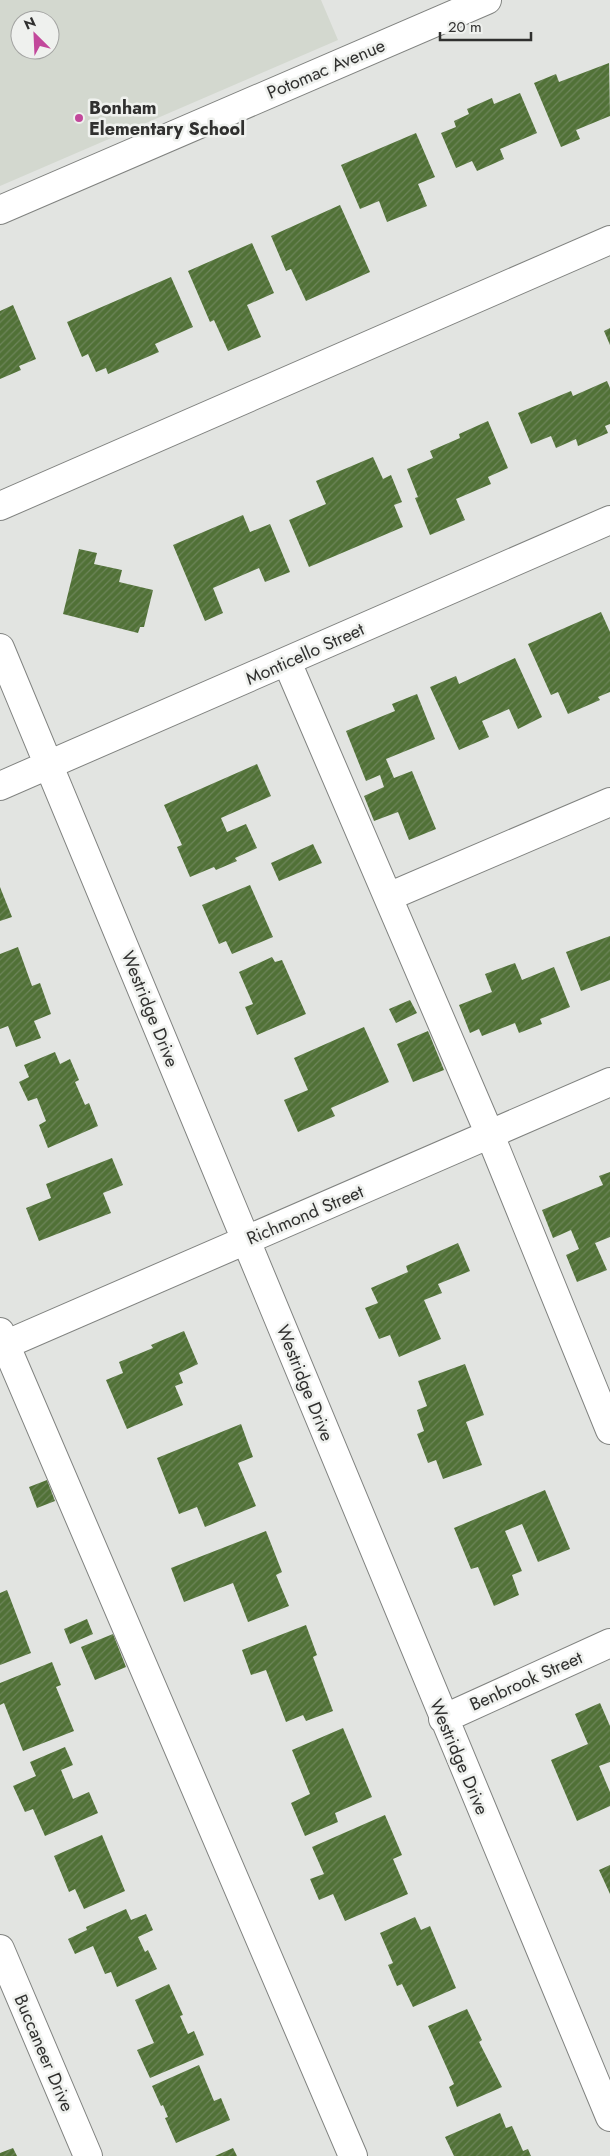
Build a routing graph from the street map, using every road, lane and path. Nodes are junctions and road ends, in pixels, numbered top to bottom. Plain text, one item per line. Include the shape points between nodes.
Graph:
1 (487, 0) edge
2 (0, 210) edge
3 (610, 240) edge
4 (0, 506) edge
5 (610, 520) edge
6 (0, 648) edge
7 (287, 662) junction
8 (49, 765) junction
9 (0, 786) edge
10 (610, 802) edge
11 (388, 897) junction
12 (610, 1082) edge
13 (490, 1135) junction
14 (246, 1240) junction
15 (2, 1341) edge
16 (599, 1372) edge
17 (610, 1430) edge
18 (610, 1643) edge
19 (443, 1719) junction
20 (0, 1949) edge
21 (610, 2117) edge
22 (88, 2156) edge
23 (353, 2156) edge

1 - 2 street, Potomac Avenue
3 - 4 street
5 - 7 street, Monticello Street
6 - 8 street, Westridge Drive
7 - 8 street, Monticello Street
7 - 11 street
8 - 9 street, Monticello Street
8 - 14 street, Westridge Drive
10 - 11 street
11 - 13 street
12 - 13 street, Richmond Street
13 - 14 street, Richmond Street
13 - 16 street
14 - 15 street, Richmond Street
14 - 19 street, Westridge Drive
15 - 23 street
16 - 17 street
18 - 19 street, Benbrook Street
19 - 21 street, Westridge Drive
20 - 22 street, Buccaneer Drive

